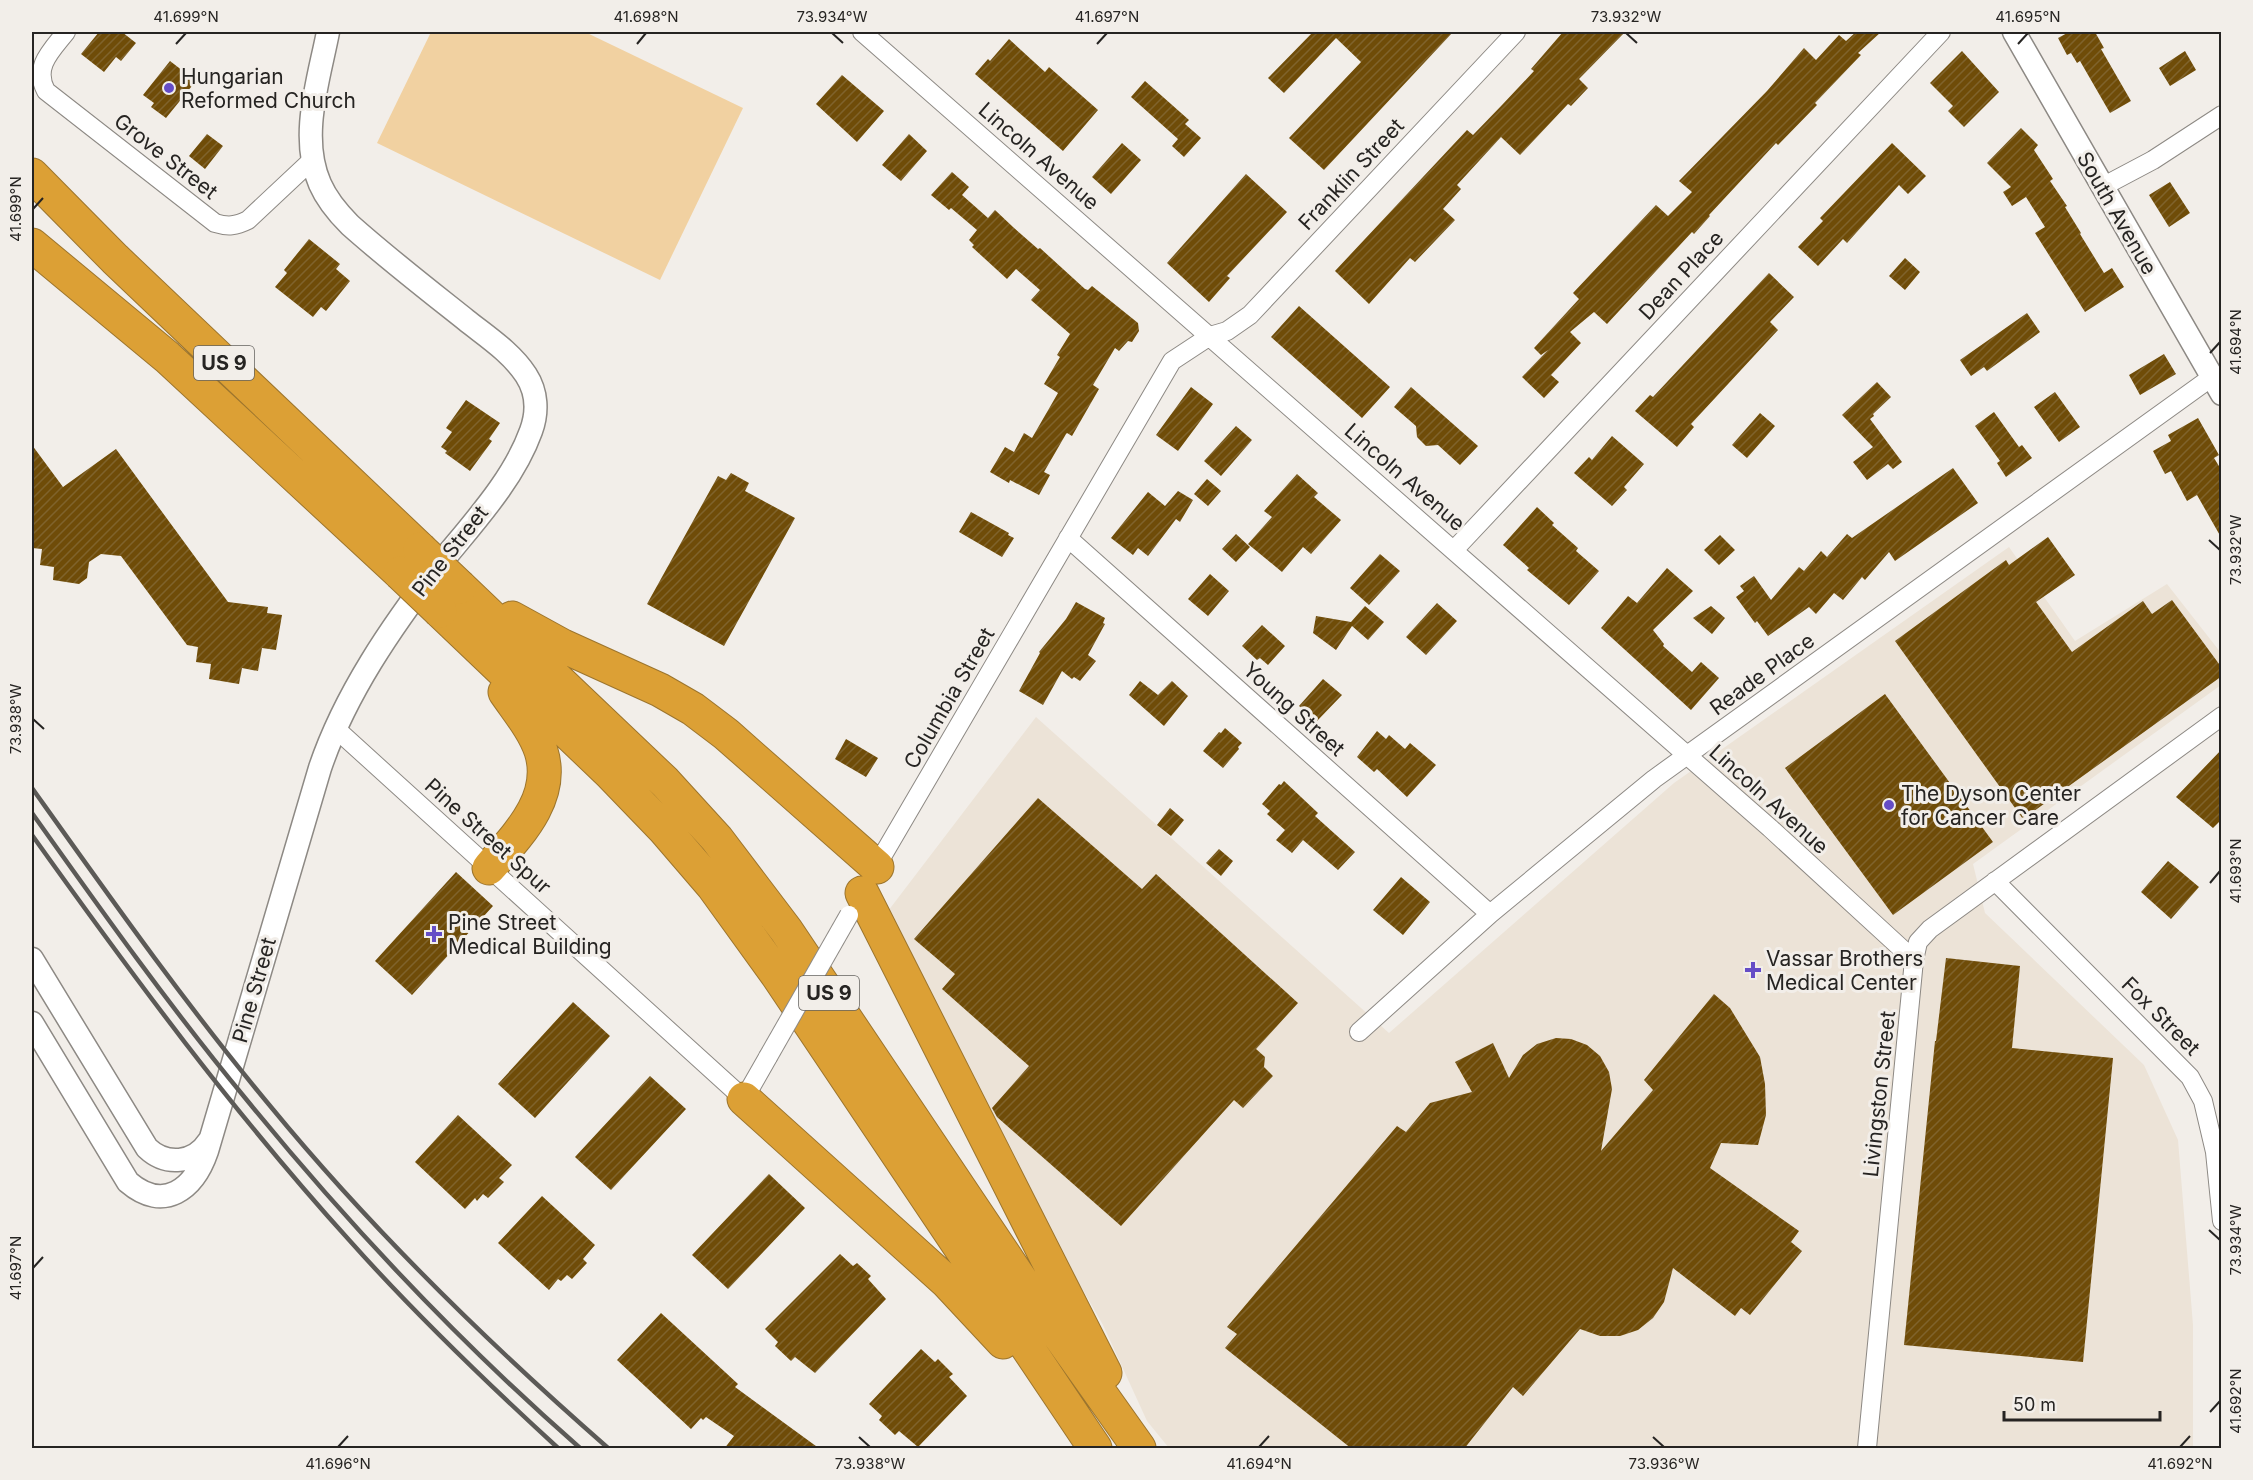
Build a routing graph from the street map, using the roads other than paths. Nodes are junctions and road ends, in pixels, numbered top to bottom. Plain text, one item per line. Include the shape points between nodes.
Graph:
1 (66, 32) edge
2 (328, 32) edge
3 (862, 32) edge
4 (1516, 32) edge
5 (1941, 32) edge
6 (2014, 32) edge
7 (2222, 115) edge
8 (312, 160) junction
9 (32, 175) edge
10 (2102, 187) junction
11 (32, 245) edge
12 (1210, 336) junction
13 (2217, 386) edge
14 (1068, 538) junction
15 (1454, 550) junction
16 (410, 561) junction
17 (452, 608) junction
18 (2222, 716) edge
19 (335, 728) junction
20 (1687, 756) junction
21 (489, 868) junction
22 (1995, 881) junction
23 (862, 892) junction
24 (1490, 914) junction
25 (32, 959) edge
26 (1914, 960) junction
27 (32, 1023) edge
28 (1359, 1032) dead end
29 (744, 1099) junction
30 (210, 1140) junction
31 (2222, 1221) edge
32 (1095, 1449) edge
33 (1139, 1449) edge
34 (1146, 1449) edge
35 (1867, 1449) edge

1 - 8 street, Grove Street via 40,69 46,91 215,223 237,226 248,220
2 - 8 street, Pine Street via 314,108
3 - 12 street, Lincoln Avenue
4 - 12 street, Franklin Street via 1250,315 1227,331
5 - 15 street, Dean Place
6 - 10 street, South Avenue
7 - 10 street via 2153,160
8 - 19 street, Pine Street via 320,184 350,225 519,365 531,385 535,402 531,431 509,472 406,610
9 - 16 highway, US 9
10 - 13 street, South Avenue
11 - 16 highway, US 9
12 - 14 street, Columbia Street via 1172,361
12 - 15 street, Lincoln Avenue
13 - 20 street, Reade Place
14 - 23 street, Columbia Street
14 - 24 street, Young Street
15 - 20 street, Lincoln Avenue
16 - 17 highway, US 9, bridge
17 - 21 highway via 526,722 544,765 540,798 530,818
17 - 23 highway via 563,646 693,709 726,734
17 - 32 highway, US 9 via 638,801 730,908
17 - 33 highway, US 9 via 665,782 741,869
18 - 22 street, Livingston Street
19 - 21 street, Pine Street Spur
19 - 30 street, Pine Street
20 - 24 street, Reade Place
20 - 26 street, Lincoln Avenue
21 - 29 street, Pine Street Spur
22 - 26 street, Livingston Street via 1930,929 1918,942
22 - 31 street, Fox Street via 2190,1077 2204,1101 2215,1152
23 - 29 street, Columbia Street, bridge
23 - 34 highway
24 - 28 street, Reade Place
25 - 30 street via 147,1148 162,1158 178,1161 194,1156
26 - 35 street, Livingston Street
27 - 30 street, Pine Street via 123,1176 135,1188 158,1196 177,1193 200,1168
29 - 32 highway via 964,1298

